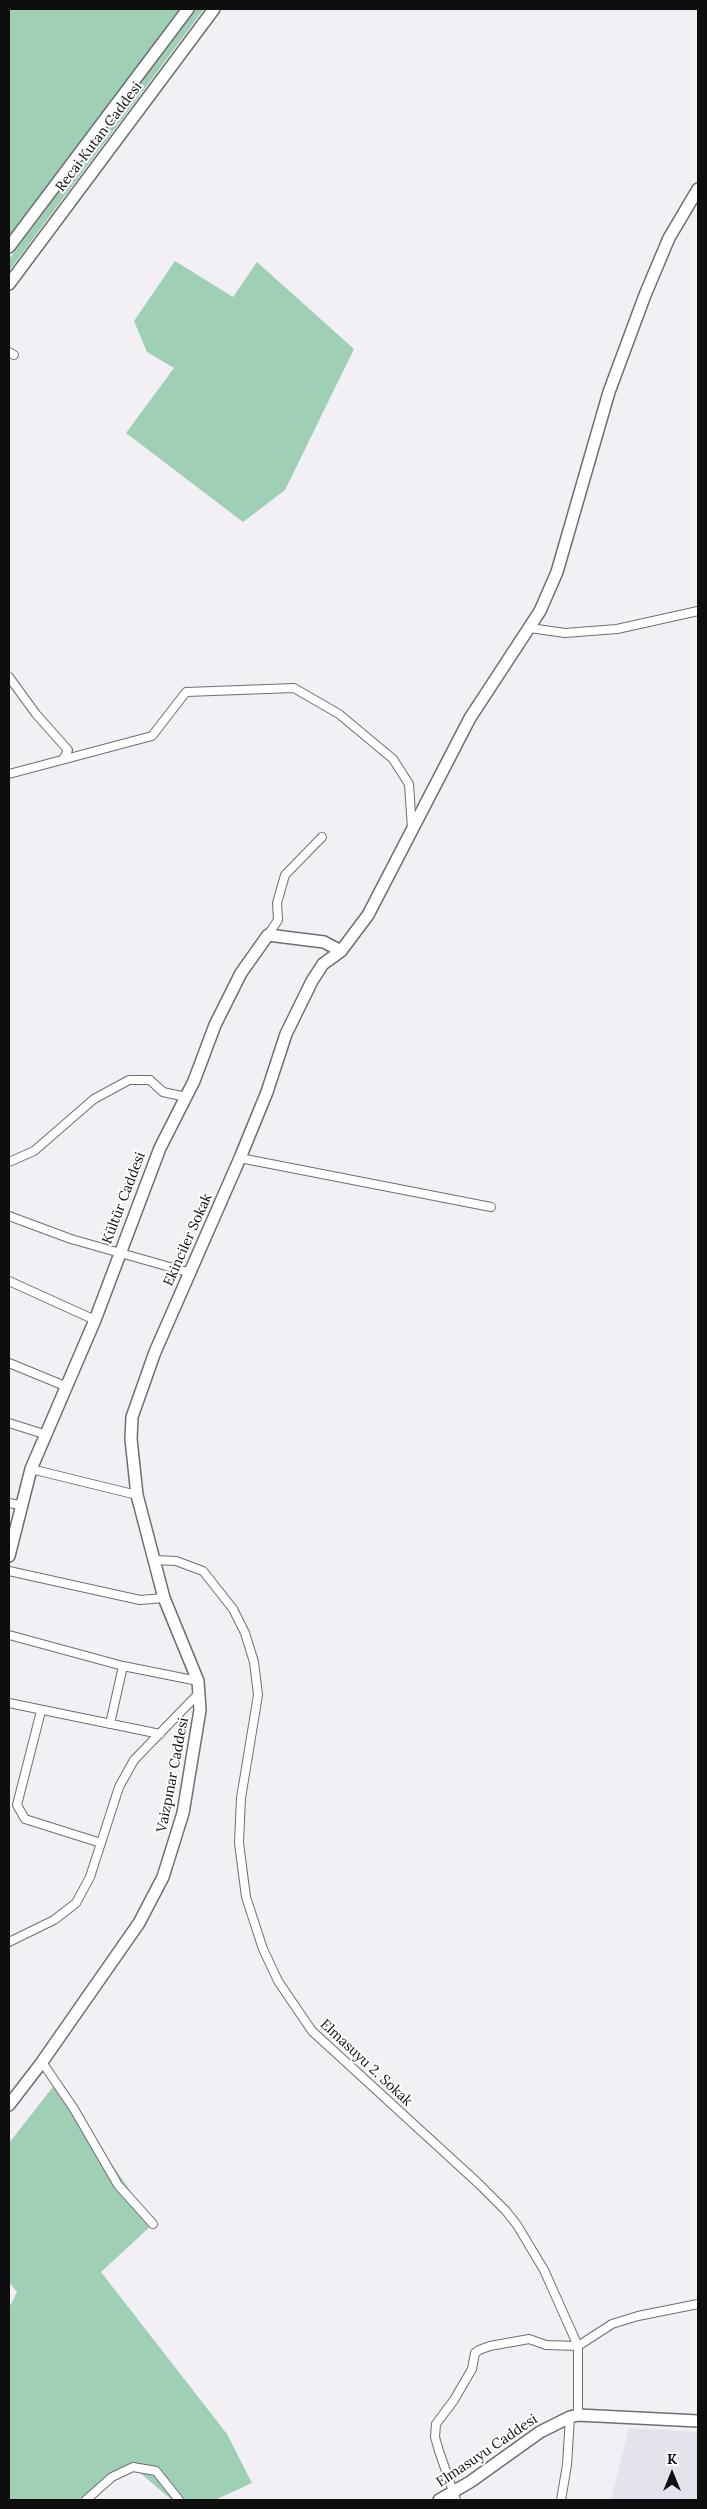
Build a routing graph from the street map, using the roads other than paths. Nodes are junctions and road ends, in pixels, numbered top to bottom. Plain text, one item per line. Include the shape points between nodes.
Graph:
1 (188, 9) edge
2 (214, 9) edge
3 (698, 189) edge
4 (9, 247) edge
5 (9, 284) edge
6 (698, 612) edge
7 (530, 628) junction
8 (9, 677) edge
9 (64, 758) junction
10 (9, 774) edge
11 (412, 831) junction
12 (322, 837) dead end
13 (268, 935) junction
14 (342, 951) junction
15 (186, 1097) junction
16 (240, 1158) junction
17 (9, 1162) edge
18 (491, 1208) dead end
19 (9, 1216) edge
20 (120, 1252) junction
21 (191, 1273) junction
22 (9, 1281) edge
23 (95, 1320) junction
24 (9, 1364) edge
25 (65, 1386) junction
26 (9, 1423) edge
27 (47, 1435) junction
28 (31, 1469) junction
29 (137, 1495) junction
30 (15, 1504) edge
31 (9, 1556) edge
32 (154, 1560) junction
33 (9, 1571) edge
34 (164, 1598) junction
35 (9, 1635) edge
36 (123, 1666) junction
37 (198, 1681) junction
38 (200, 1693) junction
39 (9, 1703) edge
40 (41, 1711) junction
41 (110, 1724) junction
42 (160, 1734) junction
43 (101, 1843) junction
44 (9, 1942) edge
45 (42, 2062) junction
46 (9, 2105) edge
47 (152, 2224) dead end
48 (698, 2304) edge
49 (578, 2346) junction
50 (574, 2416) junction
51 (698, 2421) edge
52 (455, 2496) edge
53 (86, 2500) edge
54 (180, 2500) edge
55 (439, 2500) edge
56 (561, 2500) edge

1 - 4 street, Recai Kutan Caddesi
2 - 5 street, Recai Kutan Caddesi
3 - 7 street, Ekinciler Sokak via 669,238 645,294 609,392 557,572
6 - 7 street via 617,629 565,633
7 - 11 street, Ekinciler Sokak via 470,718
8 - 9 street via 68,750
9 - 10 street
9 - 11 street via 152,736 186,692 294,688 339,714 392,759 409,784
11 - 14 street, Ekinciler Sokak via 368,915
12 - 13 street via 285,875 277,903 278,920
13 - 14 street via 324,942
13 - 15 street, Kültür Caddesi via 254,951 227,998
14 - 16 street, Ekinciler Sokak via 323,964 294,1016
15 - 17 street via 163,1092 150,1080 129,1080 94,1099 34,1151
15 - 20 street, Kültür Caddesi via 160,1148
16 - 18 street
16 - 21 street, Ekinciler Sokak
19 - 20 street via 71,1239
20 - 21 street
20 - 23 street, Kültür Caddesi
21 - 29 street, Ekinciler Sokak via 154,1352 132,1417 132,1464
22 - 23 street
23 - 25 street, Kültür Caddesi
24 - 25 street
25 - 27 street, Kültür Caddesi
26 - 27 street
27 - 28 street, Kültür Caddesi
28 - 29 street
28 - 30 street, Kültür Caddesi
29 - 32 street, Ekinciler Sokak
30 - 31 street, Kültür Caddesi
32 - 34 street, Vaizpınar Caddesi
32 - 49 street, Elmasuyu 2. Sokak via 176,1561 204,1571 233,1609 254,1662 258,1695 241,1798 239,1843 246,1897 263,1949 278,1981 312,2031 506,2210 544,2270
33 - 34 street via 140,1600
34 - 37 street, Vaizpınar Caddesi
35 - 36 street
36 - 37 street
36 - 41 street
37 - 38 street, Vaizpınar Caddesi
38 - 42 street
38 - 45 street, Vaizpınar Caddesi via 199,1718 183,1813 163,1876 139,1923
39 - 40 street
40 - 41 street
40 - 43 street via 17,1805 25,1819
41 - 42 street
42 - 43 street via 134,1760 120,1787
43 - 44 street via 90,1877 76,1904 54,1920
45 - 46 street, Vaizpınar Caddesi
45 - 47 street via 74,2109 118,2185
48 - 49 street via 618,2322
49 - 50 street, Elmasuyu 2. Sokak
49 - 52 street via 546,2345 529,2339 490,2346 475,2353 472,2369 436,2424 435,2437
50 - 51 street, Elmasuyu Caddesi
50 - 52 street, Elmasuyu Caddesi via 540,2432
50 - 56 street, Elmasuyu 2. Sokak
52 - 55 street, Elmasuyu Caddesi
53 - 54 street via 112,2477 133,2467 156,2471

